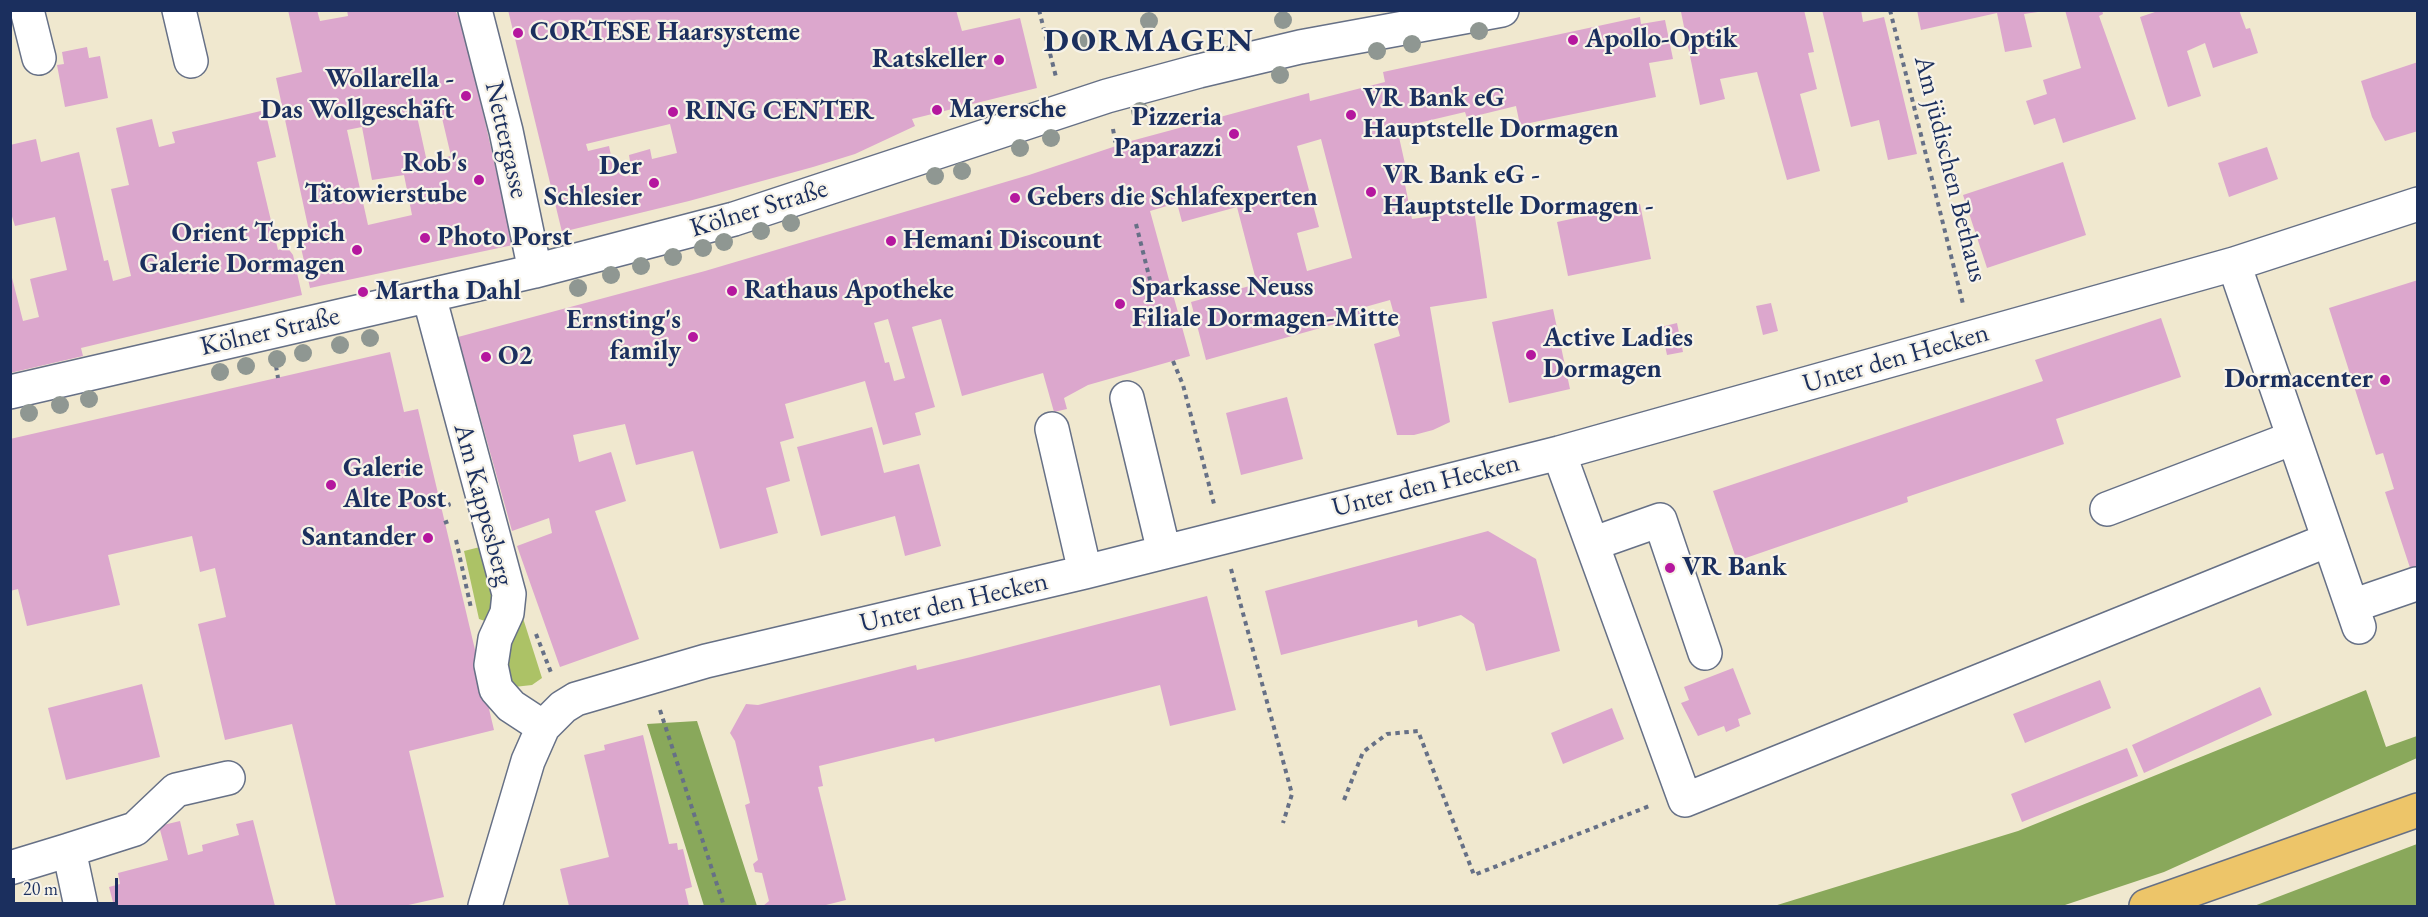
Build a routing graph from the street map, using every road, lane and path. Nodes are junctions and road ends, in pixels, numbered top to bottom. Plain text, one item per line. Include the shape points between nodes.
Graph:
1 (27, 10) edge
2 (178, 10) edge
3 (475, 10) edge
4 (1040, 10) edge
5 (1502, 10) edge
6 (1890, 10) edge
7 (39, 58) dead end
8 (191, 61) dead end
9 (1064, 110) junction
10 (2418, 204) edge
11 (1136, 224) dead end
12 (2234, 264) junction
13 (535, 271) junction
14 (1150, 280) dead end
15 (429, 296) junction
16 (1972, 337) junction
17 (1173, 361) dead end
18 (10, 392) edge
19 (1127, 398) dead end
20 (1052, 429) dead end
21 (2293, 438) junction
22 (1558, 453) junction
23 (2107, 509) dead end
24 (454, 535) dead end
25 (1223, 537) junction
26 (2328, 540) junction
27 (1592, 544) junction
28 (1164, 552) junction
29 (1085, 572) junction
30 (2416, 584) dead end
31 (472, 613) dead end
32 (533, 624) dead end
33 (1705, 652) dead end
34 (550, 671) dead end
35 (650, 678) junction
36 (543, 727) junction
37 (228, 778) dead end
38 (1344, 800) dead end
39 (1685, 800) junction
40 (2418, 810) edge
41 (1283, 823) dead end
42 (69, 850) junction
43 (10, 867) edge
44 (81, 906) edge
45 (485, 906) edge
46 (724, 906) edge
47 (2146, 906) edge

1 - 7 street
2 - 8 street
3 - 13 street, Nettergasse via 506,131
4 - 9 path
5 - 9 street, Kölner Straße via 1300,47
6 - 16 path, Am jüdischen Bethaus
9 - 13 street, Kölner Straße via 734,219
10 - 12 street, Unter den Hecken
11 - 14 path
12 - 16 street, Unter den Hecken
12 - 21 street
13 - 15 street, Kölner Straße
15 - 18 street, Kölner Straße
15 - 36 street, Am Kappesberg via 509,594 491,665 496,689 511,706
16 - 22 street, Unter den Hecken
17 - 25 path via 1183,384
19 - 28 street
20 - 29 street
21 - 23 street
21 - 26 street
22 - 25 street, Unter den Hecken
22 - 27 street, Unter den Hecken
24 - 31 path
25 - 28 street, Unter den Hecken
25 - 41 path via 1292,794
26 - 30 street via 2355,616
26 - 39 street
27 - 33 street via 1660,520
27 - 39 street, Unter den Hecken
28 - 29 street, Unter den Hecken
29 - 35 street, Unter den Hecken via 706,661
32 - 34 path
35 - 36 street, Unter den Hecken via 576,699 563,706
35 - 46 path
36 - 45 street, Unter den Hecken via 528,761
37 - 42 street via 176,790 135,829
38 - 39 path via 1363,752 1387,734 1418,731 1474,875 1652,805
40 - 47 main road
42 - 43 street
42 - 44 street

